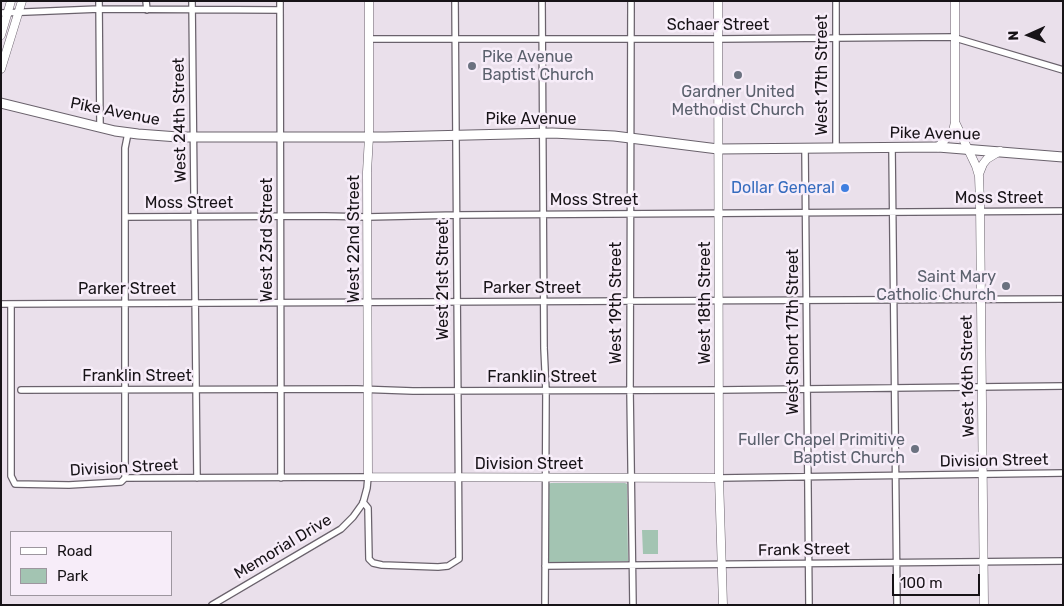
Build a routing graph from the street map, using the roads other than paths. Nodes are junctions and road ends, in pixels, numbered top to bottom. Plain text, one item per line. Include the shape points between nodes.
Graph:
1 (11, 1) edge
2 (22, 1) edge
3 (99, 1) edge
4 (146, 1) edge
5 (192, 1) edge
6 (280, 1) edge
7 (369, 1) edge
8 (455, 1) edge
9 (542, 1) edge
10 (630, 1) edge
11 (718, 1) edge
12 (836, 1) edge
13 (955, 1) edge
14 (99, 9) junction
15 (147, 10) junction
16 (192, 10) junction
17 (280, 10) junction
18 (4, 13) edge
19 (19, 13) junction
20 (1, 36) edge
21 (542, 38) junction
22 (630, 38) junction
23 (836, 38) junction
24 (955, 38) junction
25 (369, 39) junction
26 (456, 39) junction
27 (718, 39) junction
28 (1, 69) edge
29 (1063, 70) edge
30 (1, 103) edge
31 (955, 122) junction
32 (100, 127) junction
33 (128, 133) junction
34 (543, 133) junction
35 (456, 135) junction
36 (195, 137) junction
37 (280, 137) junction
38 (369, 137) junction
39 (630, 138) junction
40 (938, 147) junction
41 (805, 148) junction
42 (836, 148) junction
43 (892, 148) junction
44 (718, 149) junction
45 (967, 149) junction
46 (1000, 151) junction
47 (1063, 157) edge
48 (979, 176) junction
49 (893, 212) junction
50 (980, 212) junction
51 (1063, 212) edge
52 (719, 213) junction
53 (806, 213) junction
54 (543, 214) junction
55 (630, 214) junction
56 (457, 215) junction
57 (195, 216) junction
58 (280, 216) junction
59 (126, 217) junction
60 (367, 217) junction
61 (981, 299) junction
62 (1063, 299) edge
63 (806, 300) junction
64 (894, 300) junction
65 (544, 301) junction
66 (631, 301) junction
67 (720, 301) junction
68 (281, 302) junction
69 (368, 302) junction
70 (457, 302) junction
71 (126, 303) junction
72 (196, 303) junction
73 (1, 304) edge
74 (12, 304) junction
75 (1063, 386) edge
76 (894, 388) junction
77 (982, 388) junction
78 (196, 389) junction
79 (281, 389) junction
80 (807, 389) junction
81 (21, 390) dead end
82 (126, 390) junction
83 (368, 390) junction
84 (630, 390) junction
85 (719, 390) junction
86 (458, 391) junction
87 (546, 391) junction
88 (983, 474) junction
89 (1063, 474) edge
90 (895, 476) junction
91 (368, 477) junction
92 (808, 477) junction
93 (126, 478) junction
94 (197, 478) junction
95 (281, 478) junction
96 (458, 478) junction
97 (545, 478) junction
98 (632, 478) junction
99 (719, 478) junction
100 (363, 502) junction
101 (1063, 561) edge
102 (984, 562) junction
103 (896, 563) junction
104 (722, 564) junction
105 (809, 564) junction
106 (633, 565) junction
107 (545, 566) junction
108 (212, 605) edge
109 (546, 605) edge
110 (634, 605) edge
111 (723, 605) edge
112 (809, 605) edge
113 (896, 605) edge
114 (984, 605) edge

1 - 18 street
2 - 19 street
3 - 14 street
4 - 15 street
5 - 16 street, West 24th Street
6 - 17 street, West 23rd Street
7 - 25 street, West 22nd Street
8 - 26 street, West 21st Street
9 - 21 street
10 - 22 street, West 19th Street
11 - 27 street, West 18th Street
12 - 23 street, West 17th Street
13 - 24 street, West 16th Street
14 - 15 street
14 - 19 street
14 - 32 street
15 - 16 street
16 - 17 street
16 - 36 street, West 24th Street
17 - 37 street, West 23rd Street
18 - 19 street
18 - 20 street
19 - 28 street
21 - 22 street, Schaer Street
21 - 26 street, Schaer Street
21 - 34 street
22 - 27 street, Schaer Street
22 - 39 street, West 19th Street
23 - 24 street, Schaer Street
23 - 27 street, Schaer Street
23 - 42 street, West 17th Street
24 - 29 street, Schaer Street
24 - 31 street, West 16th Street
25 - 26 street, Schaer Street
25 - 38 street, West 22nd Street
26 - 35 street, West 21st Street
27 - 44 street, West 18th Street
30 - 32 main road, Pike Avenue
31 - 40 street via 953,132
31 - 45 street, West 16th Street
32 - 33 main road, Pike Avenue
33 - 36 main road, Pike Avenue
33 - 59 street via 125,148
34 - 35 main road, Pike Avenue
34 - 39 main road, Pike Avenue
34 - 54 street
35 - 38 main road, Pike Avenue
35 - 56 street, West 21st Street
36 - 37 main road, Pike Avenue
36 - 57 street, West 24th Street
37 - 38 main road, Pike Avenue
37 - 58 street, West 23rd Street
38 - 60 street, West 22nd Street
39 - 44 main road, Pike Avenue
39 - 55 street, West 19th Street
40 - 43 main road, Pike Avenue
40 - 45 main road, Pike Avenue
41 - 42 main road, Pike Avenue
41 - 44 main road, Pike Avenue
41 - 53 street, West Short 17th Street
42 - 43 main road, Pike Avenue
43 - 49 street
44 - 52 street, West 18th Street
45 - 46 main road, Pike Avenue
45 - 48 street, West 16th Street
46 - 47 main road, Pike Avenue
46 - 48 street via 983,164
48 - 50 street, West 16th Street
49 - 50 street, Moss Street
49 - 53 street, Moss Street
49 - 64 street
50 - 51 street, Moss Street
50 - 61 street, West 16th Street
52 - 53 street, Moss Street
52 - 55 street, Moss Street
52 - 67 street, West 18th Street
53 - 63 street, West Short 17th Street
54 - 55 street, Moss Street
54 - 56 street, Moss Street
54 - 65 street
55 - 66 street, West 19th Street
56 - 60 street, Moss Street
56 - 70 street, West 21st Street
57 - 58 street, Moss Street
57 - 59 street, Moss Street
57 - 72 street, West 24th Street
58 - 60 street, Moss Street
58 - 68 street, West 23rd Street
59 - 71 street
60 - 69 street, West 22nd Street
61 - 62 street, Parker Street
61 - 64 street, Parker Street
61 - 77 street, West 16th Street
63 - 64 street, Parker Street
63 - 67 street, Parker Street
63 - 80 street, West Short 17th Street
64 - 76 street
65 - 66 street, Parker Street
65 - 70 street, Parker Street
65 - 87 street
66 - 67 street, Parker Street
66 - 84 street, West 19th Street
67 - 85 street, West 18th Street
68 - 69 street, Parker Street
68 - 72 street, Parker Street
68 - 79 street, West 23rd Street
69 - 70 street, Parker Street
69 - 83 street, West 22nd Street
70 - 86 street, West 21st Street
71 - 72 street, Parker Street
71 - 74 street, Parker Street
71 - 82 street
72 - 78 street, West 24th Street
73 - 74 street, Parker Street
74 - 93 street, Division Street via 12,481 18,485 120,482
75 - 77 street, Franklin Street
76 - 77 street, Franklin Street
76 - 80 street, Franklin Street
76 - 90 street
77 - 88 street, West 16th Street
78 - 79 street, Franklin Street
78 - 82 street, Franklin Street
78 - 94 street, West 24th Street
79 - 83 street, Franklin Street
79 - 95 street, West 23rd Street
80 - 85 street, Franklin Street
80 - 92 street, West Short 17th Street
81 - 82 street, Franklin Street
82 - 93 street
83 - 86 street, Franklin Street
83 - 91 street, West 22nd Street
84 - 85 street, Franklin Street
84 - 87 street, Franklin Street
84 - 98 street, West 19th Street
85 - 99 street, West 18th Street
86 - 87 street, Franklin Street
86 - 96 street, West 21st Street
87 - 97 street
88 - 89 street, Division Street
88 - 90 street, Division Street
88 - 102 street, West 16th Street
90 - 92 street, Division Street
90 - 103 street
91 - 95 street, Division Street
91 - 96 street, Division Street
91 - 100 street, Memorial Drive
92 - 99 street, Division Street
92 - 105 street, West Short 17th Street
93 - 94 street, Division Street
94 - 95 street, Division Street
96 - 97 street, Division Street
96 - 100 street, West 21st Street via 459,559 448,566 373,563 369,559 368,508
97 - 98 street, Division Street
97 - 107 street
98 - 99 street, Division Street
98 - 106 street, West 19th Street
99 - 104 street, West 18th Street
100 - 108 street, Memorial Drive via 341,529
101 - 102 street, Frank Street
102 - 103 street, Frank Street
102 - 114 street, West 16th Street
103 - 105 street, Frank Street
103 - 113 street
104 - 105 street, Frank Street
104 - 106 street, Frank Street
104 - 111 street, West 18th Street
105 - 112 street, West Short 17th Street
106 - 107 street, Frank Street
106 - 110 street, West 19th Street
107 - 109 street

